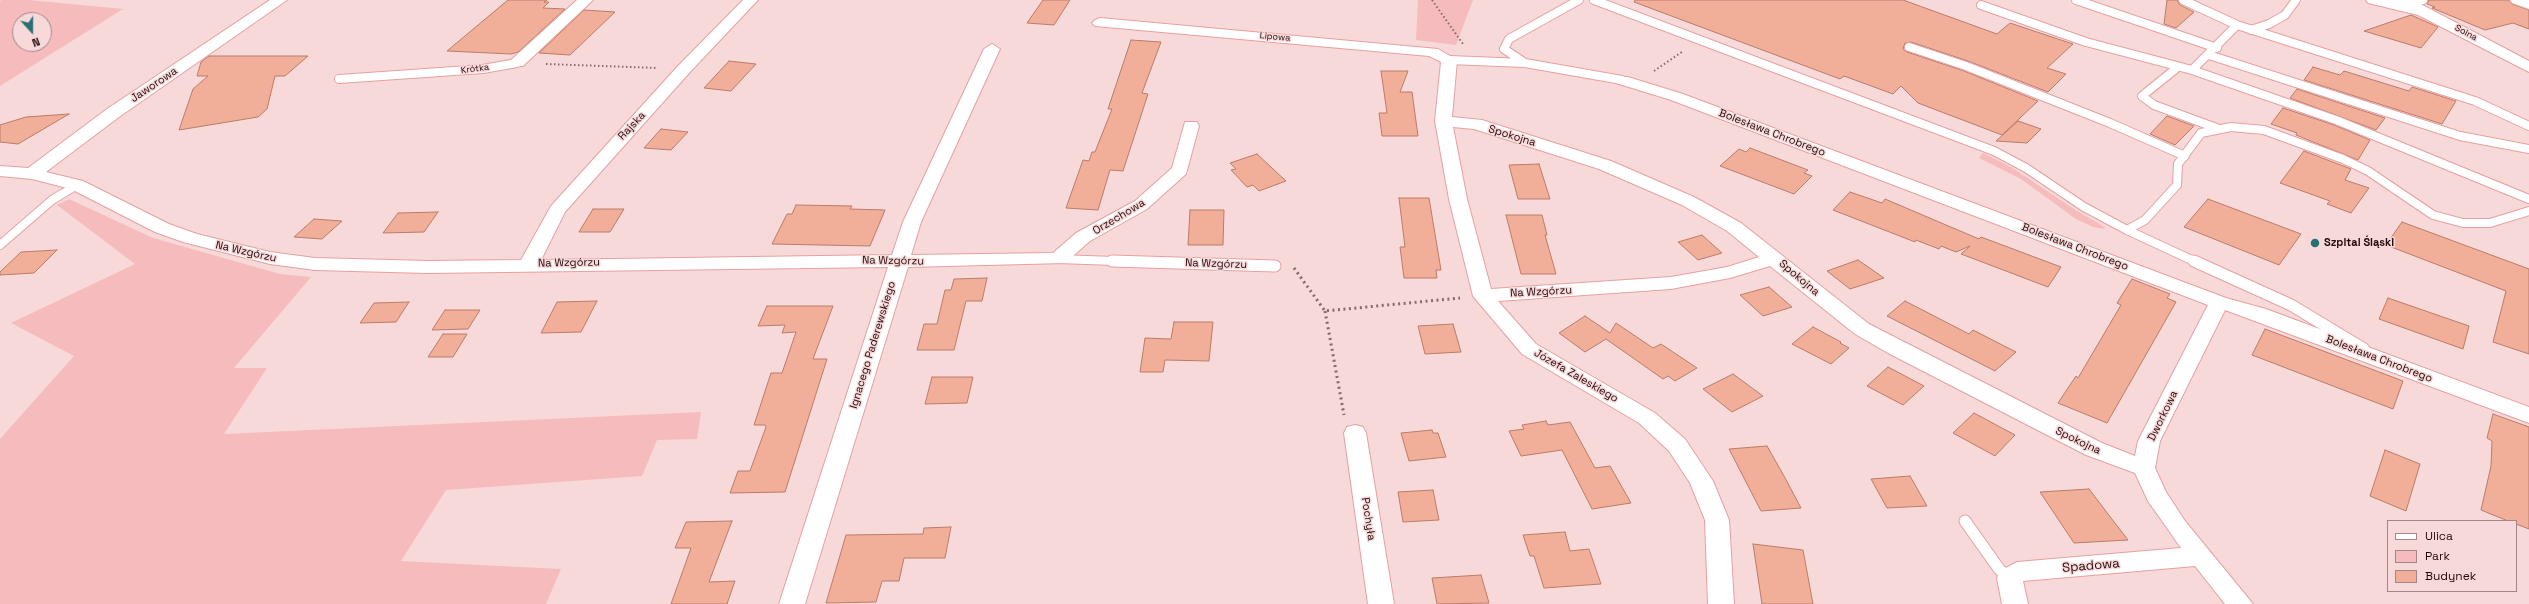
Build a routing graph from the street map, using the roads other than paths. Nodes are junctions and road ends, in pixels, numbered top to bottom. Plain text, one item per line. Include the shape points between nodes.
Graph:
1 (280, 0) edge
2 (586, 0) edge
3 (751, 0) edge
4 (1579, 0) edge
5 (1594, 0) edge
6 (2076, 0) edge
7 (2183, 0) edge
8 (2296, 0) edge
9 (2373, 0) edge
10 (2518, 0) edge
11 (2411, 1) edge
12 (2529, 4) edge
13 (1981, 5) dead end
14 (2432, 15) junction
15 (1100, 24) dead end
16 (2237, 25) junction
17 (2251, 30) junction
18 (1909, 47) dead end
19 (2217, 48) junction
20 (992, 49) dead end
21 (2209, 55) junction
22 (1449, 60) junction
23 (517, 63) joint
24 (1525, 63) junction
25 (2178, 67) junction
26 (2529, 67) edge
27 (2192, 70) junction
28 (339, 79) dead end
29 (1628, 82) joint
30 (1443, 121) junction
31 (1191, 126) dead end
32 (2529, 126) edge
33 (2220, 129) junction
34 (2529, 149) edge
35 (2184, 156) junction
36 (0, 171) edge
37 (32, 174) junction
38 (77, 185) junction
39 (2529, 199) edge
40 (2529, 211) edge
41 (2127, 230) junction
42 (0, 245) edge
43 (1775, 258) junction
44 (1058, 259) junction
45 (898, 262) junction
46 (529, 264) junction
47 (1275, 266) road end
48 (1483, 296) junction
49 (2219, 302) junction
50 (2385, 362) junction
51 (2529, 415) edge
52 (1350, 426) road end
53 (2144, 468) junction
54 (1965, 521) dead end
55 (2201, 556) junction
56 (2009, 578) junction
57 (792, 604) edge
58 (1381, 604) edge
59 (1721, 604) edge
60 (2015, 604) edge
61 (2240, 604) edge

1 - 37 street, Jaworowa via 113,113
2 - 23 street
3 - 46 street, Rajska via 684,69 557,210
4 - 24 lane via 1509,39 1504,49
5 - 41 lane via 1994,150 2084,207
6 - 19 lane
7 - 16 lane
8 - 17 lane via 2285,15
9 - 14 street
10 - 12 street
11 - 14 street, Solna
13 - 25 lane via 2086,42
14 - 26 street, Solna
15 - 22 street, Lipowa via 1432,52
16 - 17 lane
16 - 19 lane
17 - 32 lane via 2475,101
18 - 35 lane via 1973,69 2110,123
19 - 21 lane
20 - 45 street, Ignacego Paderewskiego via 912,222
21 - 27 lane
21 - 34 lane via 2460,136
22 - 24 lane via 1475,59
22 - 30 street, Józefa Zaleskiego
23 - 28 lane, Krótka via 483,69
24 - 29 lane
25 - 27 lane
25 - 33 lane via 2142,96 2154,104
27 - 39 lane via 2336,120
29 - 49 street, Bolesława Chrobrego via 1677,97
30 - 43 street, Spokojna via 1476,124 1605,165 1688,201 1734,227
30 - 48 street, Józefa Zaleskiego via 1458,199
31 - 44 street, Orzechowa via 1180,170 1141,205 1083,237 1065,250
33 - 35 lane via 2202,133
33 - 40 lane via 2231,127 2264,130 2343,159 2368,171 2433,215 2463,223 2490,223
35 - 41 lane via 2178,164 2178,185 2145,220
36 - 37 street, Na Wzgórzu
37 - 38 street, Na Wzgórzu
38 - 42 lane via 52,200
38 - 46 street, Na Wzgórzu via 162,228 190,238 270,258 355,266
41 - 50 lane via 2292,305
43 - 48 street, Na Wzgórzu via 1730,272 1671,283
43 - 53 street, Spokojna via 1857,324 1894,348 2094,449
44 - 45 street, Na Wzgórzu
44 - 47 lane, Na Wzgórzu
45 - 46 street, Na Wzgórzu via 870,260
45 - 57 street, Ignacego Paderewskiego
48 - 59 street, Józefa Zaleskiego via 1529,349 1647,418 1677,445 1701,481 1718,520
49 - 50 street, Bolesława Chrobrego via 2259,314
49 - 53 street, Dworkowa via 2149,441
50 - 51 street, Bolesława Chrobrego
52 - 58 street, Pochyła
53 - 55 street via 2156,495 2177,527
54 - 56 lane via 1999,569
55 - 56 street, Spadowa via 2017,572
55 - 61 street
56 - 60 street

